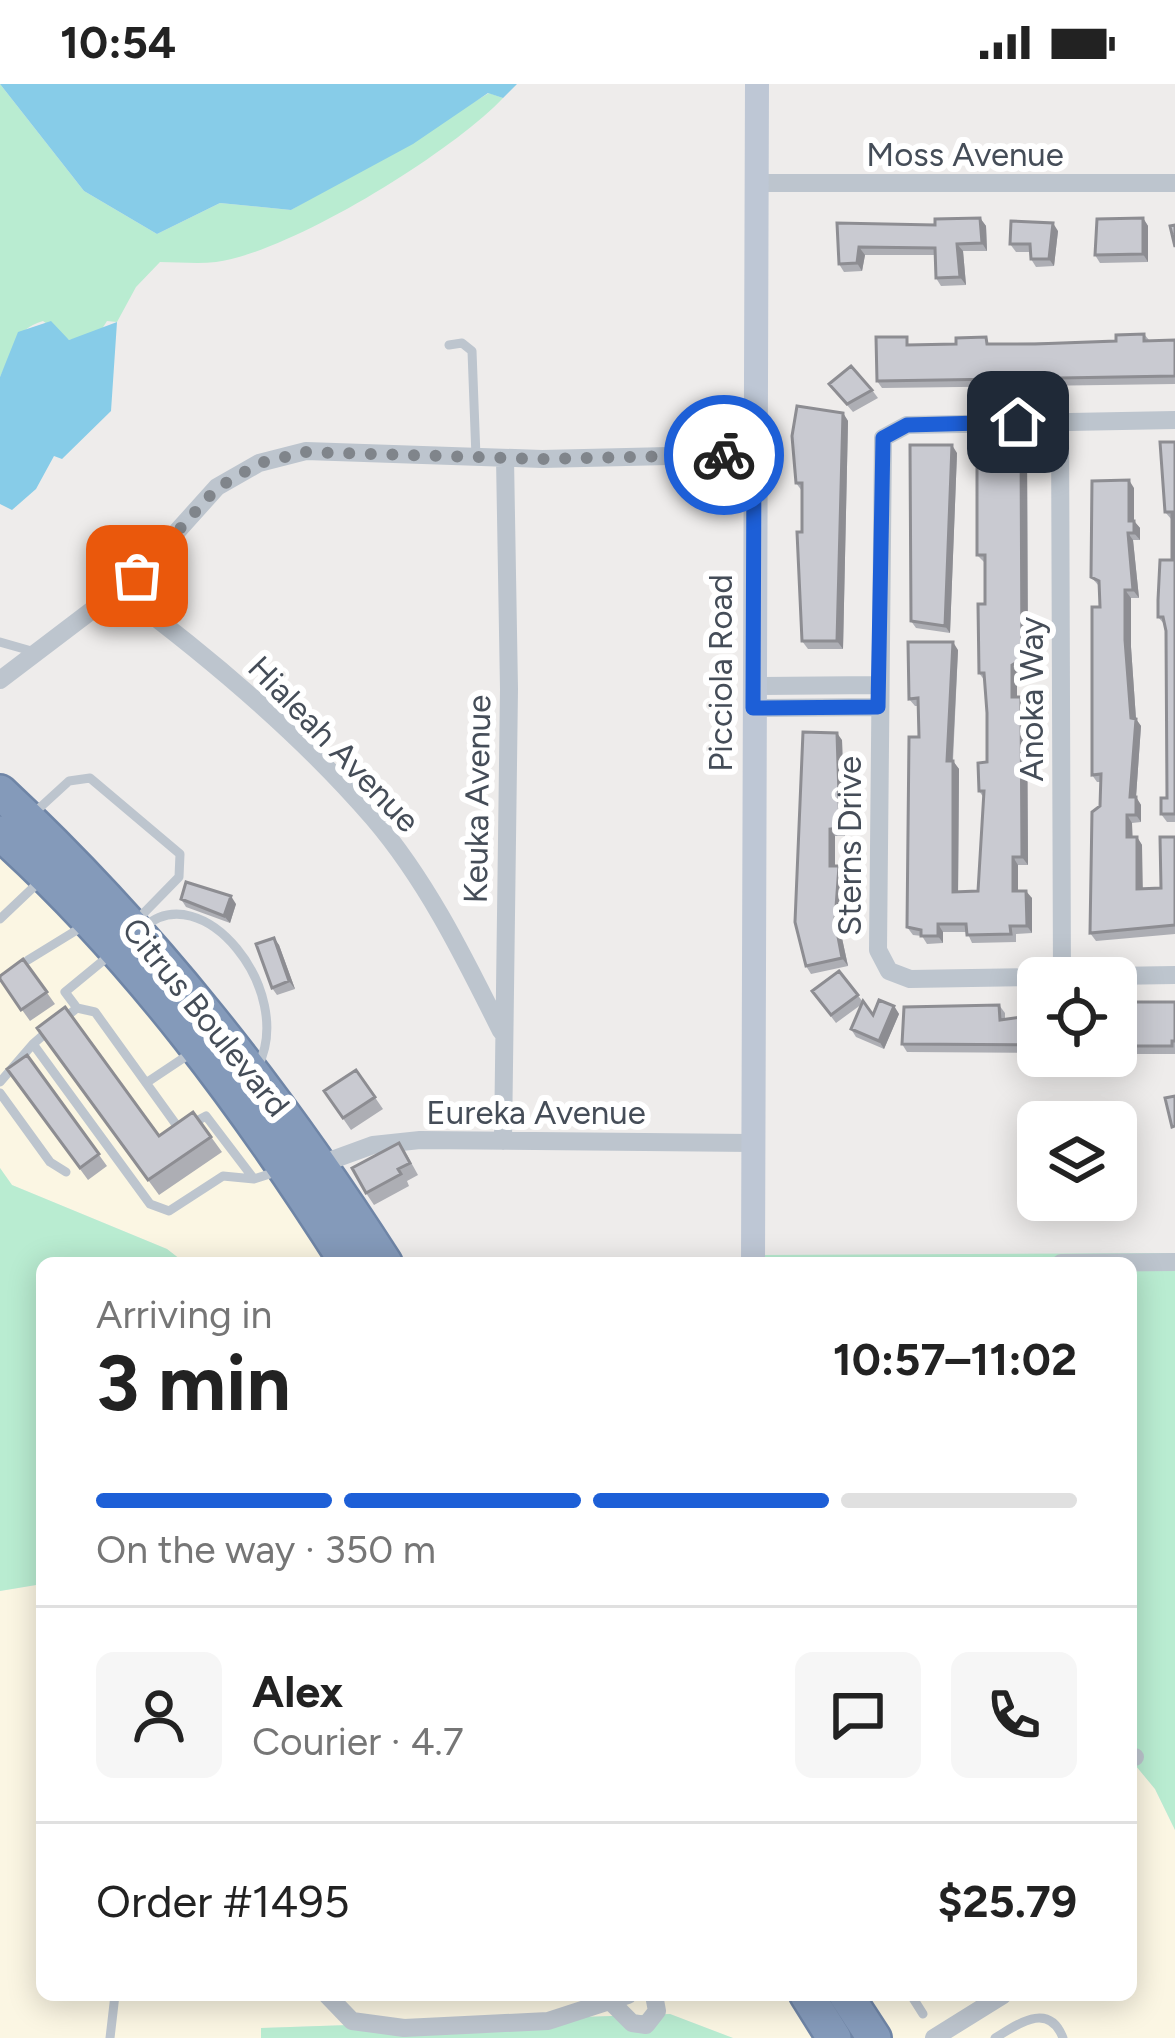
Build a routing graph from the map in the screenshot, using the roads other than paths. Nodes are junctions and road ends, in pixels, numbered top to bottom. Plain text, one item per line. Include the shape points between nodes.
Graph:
1 (758, 84) edge
2 (755, 183) junction
3 (1175, 183) edge
4 (449, 345) dead end
5 (1175, 421) edge
6 (1060, 422) junction
7 (754, 454) junction
8 (476, 457) junction
9 (505, 458) junction
10 (119, 590) junction
11 (0, 642) edge
12 (37, 653) junction
13 (0, 680) edge
14 (878, 685) junction
15 (753, 697) junction
16 (878, 707) junction
17 (0, 792) edge
18 (10, 821) edge
19 (56, 868) junction
20 (0, 895) edge
21 (12, 906) junction
22 (0, 919) edge
23 (88, 923) junction
24 (128, 936) junction
25 (1062, 957) edge
26 (28, 960) edge
27 (1137, 975) edge
28 (1175, 975) edge
29 (1017, 977) edge
30 (77, 1008) junction
31 (172, 1019) junction
32 (503, 1035) junction
33 (33, 1044) junction
34 (197, 1049) junction
35 (254, 1070) junction
36 (0, 1082) edge
37 (146, 1084) junction
38 (0, 1093) edge
39 (503, 1142) junction
40 (753, 1143) junction
41 (321, 1164) junction
42 (66, 1172) dead end
43 (269, 1174) junction
44 (342, 1257) edge
45 (367, 1257) edge
46 (381, 1257) edge
47 (753, 1257) edge
48 (1137, 1262) edge
49 (1175, 1262) edge
50 (114, 2001) edge
51 (333, 2001) edge
52 (603, 2001) edge
53 (617, 2001) edge
54 (655, 2001) edge
55 (811, 2001) edge
56 (850, 2001) edge
57 (915, 2001) edge
58 (993, 2001) edge
59 (923, 2014) dead end
60 (110, 2038) edge
61 (834, 2038) edge
62 (874, 2038) edge
63 (934, 2038) edge
64 (994, 2038) edge
65 (1063, 2038) edge

1 - 2 street, Picciola Road
2 - 3 street, Moss Avenue
2 - 7 street, Picciola Road
4 - 8 lane via 472,351
5 - 6 street, Sterns Drive
6 - 14 street, Sterns Drive via 907,425 883,438
6 - 25 street, Anoka Way
7 - 9 street
7 - 15 street, Picciola Road
8 - 9 street
8 - 10 street via 306,452 260,463 217,488
9 - 32 street, Keuka Avenue
10 - 12 street
10 - 32 street, Hialeah Avenue via 261,706 373,818 436,905
11 - 12 lane
12 - 13 street
14 - 15 street
14 - 16 street, Sterns Drive
15 - 16 street
15 - 40 street, Picciola Road
16 - 29 street, Sterns Drive via 882,961 910,979
17 - 18 highway, Citrus Boulevard
18 - 19 highway, Citrus Boulevard
18 - 24 lane via 69,781 90,778 165,837 180,854 179,877
19 - 21 lane
19 - 23 highway, Citrus Boulevard
19 - 24 highway, Citrus Boulevard
20 - 21 lane
21 - 22 lane
23 - 24 highway, Citrus Boulevard
23 - 26 lane
24 - 30 lane via 65,992
24 - 31 highway, Citrus Boulevard
24 - 35 highway, Citrus Boulevard
24 - 35 lane via 151,921 190,920 241,946 262,987 267,1039
27 - 28 street, Sterns Drive
30 - 33 lane
30 - 37 lane via 95,1012
31 - 34 highway, Citrus Boulevard
31 - 41 highway via 217,1054 293,1150
32 - 39 street, Keuka Avenue
33 - 36 lane
33 - 43 lane via 150,1204 169,1211 223,1176
34 - 37 lane
34 - 43 highway, Citrus Boulevard
35 - 41 highway, Citrus Boulevard
37 - 43 lane via 180,1130 206,1116
38 - 42 lane
39 - 40 street, Eureka Avenue
39 - 41 street, Eureka Avenue via 374,1145
40 - 47 street, Picciola Road
41 - 46 highway, Citrus Boulevard
43 - 44 highway, Citrus Boulevard
43 - 45 highway via 318,1185
48 - 49 street
50 - 60 lane
51 - 52 street via 352,2021 404,2028 548,2021
53 - 54 street via 632,2023 646,2025
55 - 61 highway
56 - 62 highway
57 - 59 lane
58 - 63 street
64 - 65 lane via 1043,2017

